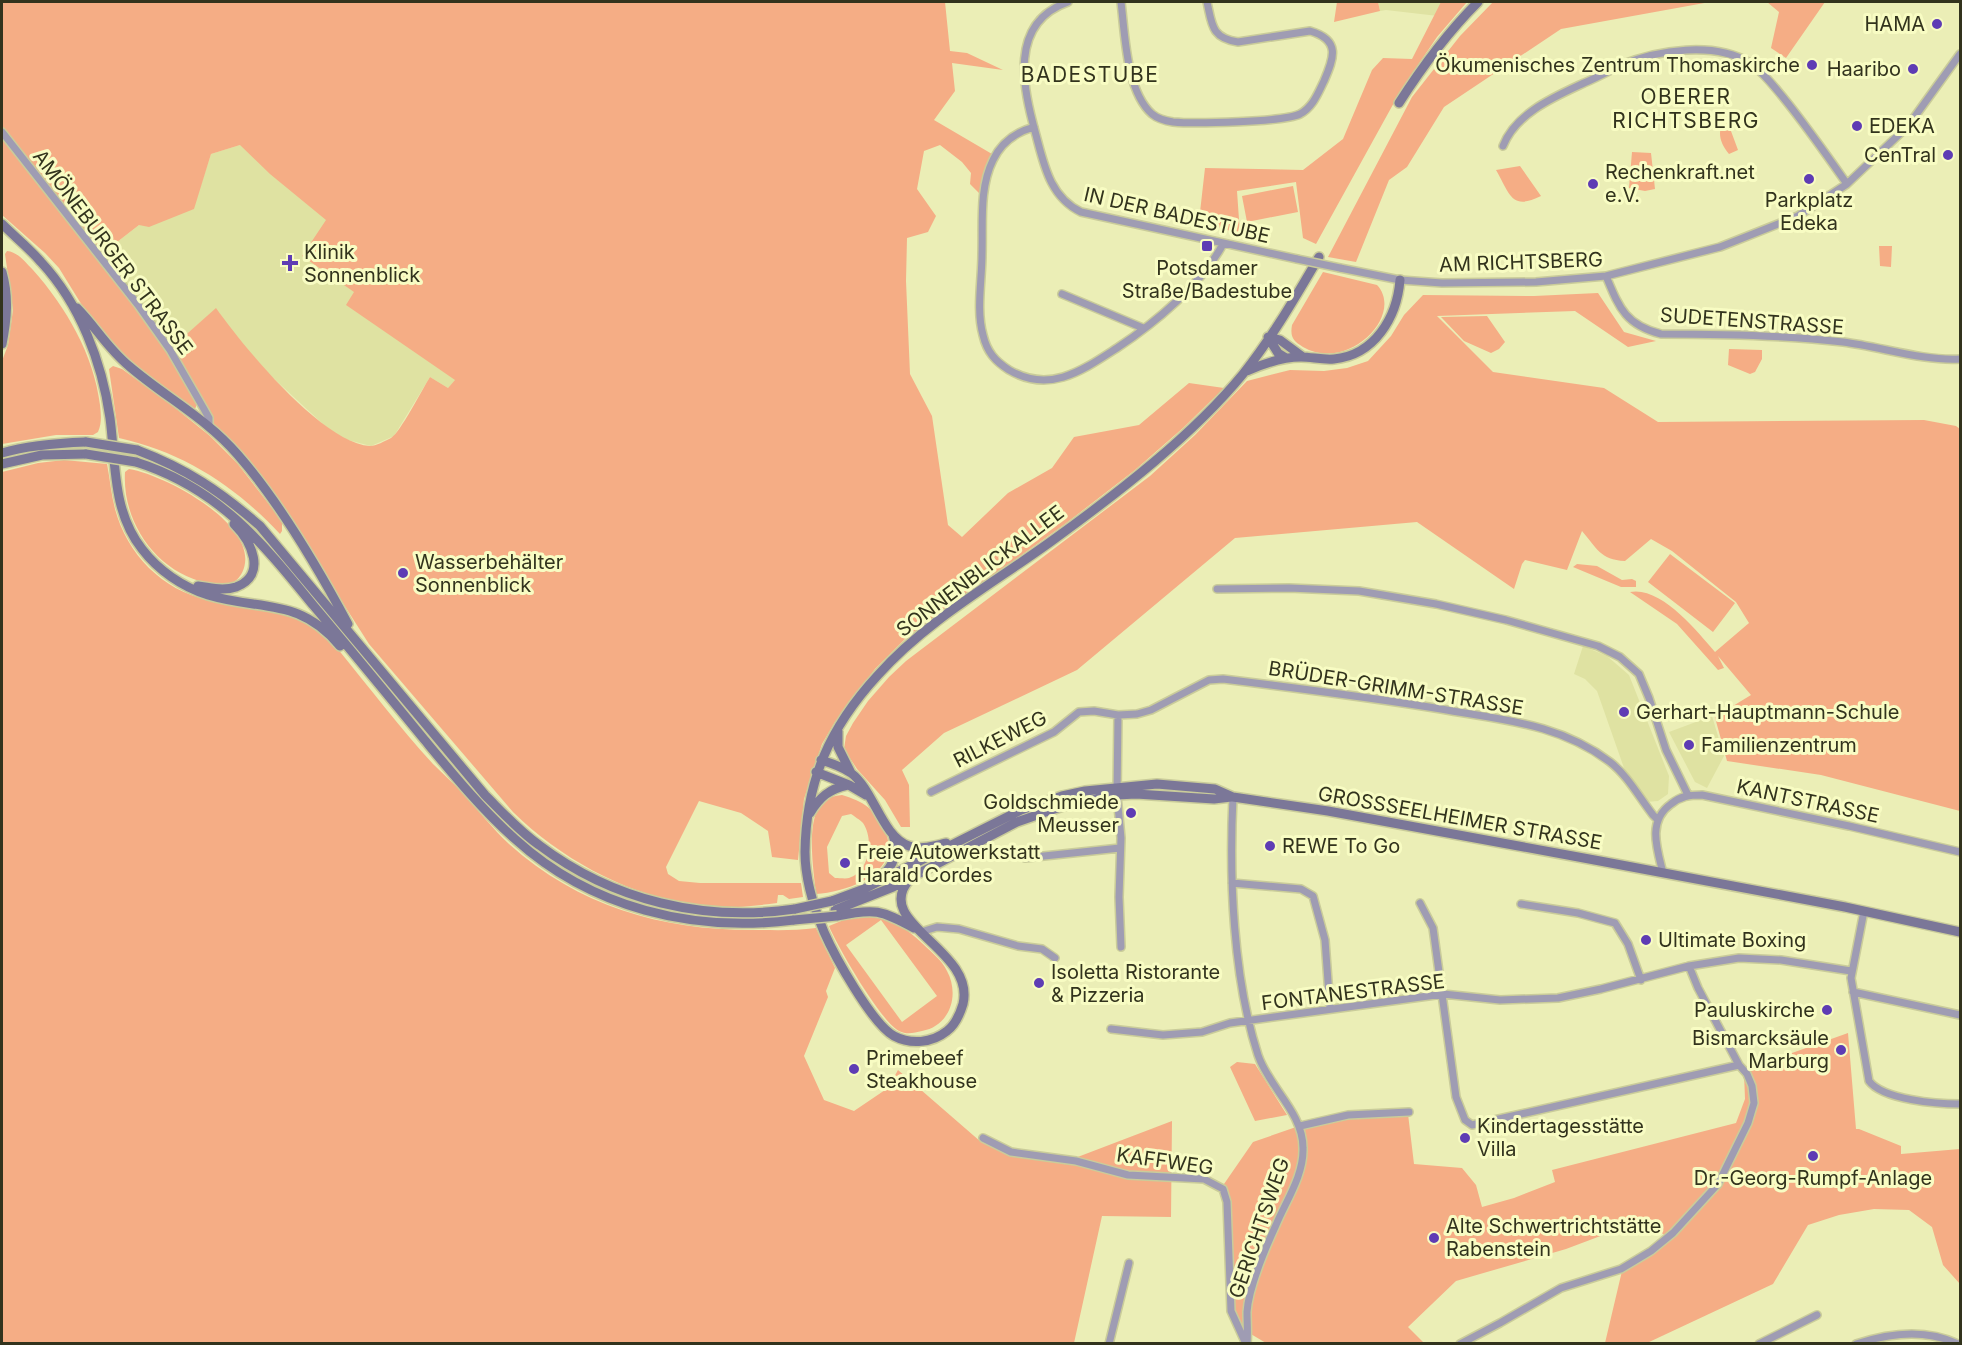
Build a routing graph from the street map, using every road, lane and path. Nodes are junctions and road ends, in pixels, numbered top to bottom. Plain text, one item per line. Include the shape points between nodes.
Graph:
1 (1068, 2) edge
2 (1121, 2) edge
3 (1207, 2) edge
4 (1478, 2) edge
5 (1960, 54) edge
6 (1399, 103) dead end
7 (1034, 127) junction
8 (2, 132) edge
9 (1503, 146) dead end
10 (1847, 184) junction
11 (2, 224) edge
12 (1223, 244) junction
13 (1319, 257) dead end
14 (2, 272) edge
15 (1606, 276) junction
16 (1400, 280) junction
17 (1062, 294) dead end
18 (73, 304) junction
19 (1143, 328) junction
20 (1268, 337) junction
21 (2, 344) edge
22 (1303, 357) junction
23 (1286, 358) junction
24 (1960, 359) edge
25 (1245, 372) junction
26 (209, 426) junction
27 (2, 453) edge
28 (2, 464) edge
29 (199, 490) junction
30 (181, 582) junction
31 (1217, 589) dead end
32 (358, 641) junction
33 (372, 676) junction
34 (1118, 715) junction
35 (838, 728) junction
36 (821, 760) junction
37 (816, 772) junction
38 (851, 774) junction
39 (849, 785) junction
40 (1117, 791) junction
41 (931, 792) dead end
42 (1688, 795) junction
43 (1233, 797) junction
44 (870, 798) junction
45 (808, 815) junction
46 (1657, 819) junction
47 (892, 833) junction
48 (960, 841) junction
49 (1120, 849) junction
50 (1960, 852) edge
51 (1025, 858) dead end
52 (1663, 873) junction
53 (910, 879) junction
54 (1232, 883) junction
55 (864, 889) junction
56 (1420, 903) dead end
57 (1521, 904) dead end
58 (835, 909) junction
59 (1864, 911) junction
60 (921, 932) junction
61 (1960, 932) edge
62 (1121, 946) dead end
63 (1055, 958) dead end
64 (1689, 966) junction
65 (1851, 971) junction
66 (1641, 980) junction
67 (1853, 992) junction
68 (1443, 994) junction
69 (1330, 1009) junction
70 (1960, 1015) edge
71 (1249, 1021) junction
72 (1111, 1029) dead end
73 (1739, 1065) junction
74 (1960, 1104) edge
75 (1409, 1112) dead end
76 (1300, 1126) junction
77 (982, 1138) dead end
78 (1129, 1263) dead end
79 (1817, 1315) dead end
80 (1109, 1344) edge
81 (1247, 1344) edge
82 (1460, 1344) edge
83 (1759, 1344) edge
84 (1856, 1344) edge
85 (1958, 1344) edge

1 - 7 street, IN DER BADESTUBE via 1044,17 1026,47 1023,70
2 - 3 street via 1128,58 1139,96 1151,114 1173,122 1205,122 1284,118 1311,106 1331,66 1331,44 1310,32 1238,42 1224,39 1213,27
4 - 6 main road via 1460,19
5 - 10 street, AM RICHTSBERG via 1908,126
7 - 12 street, IN DER BADESTUBE via 1046,173 1072,208
7 - 19 street via 1012,136 999,149 985,183 980,324 987,350 1000,364 1022,376 1057,379 1090,366
8 - 26 street, AMÖNEBURGER STRASSE via 170,350
9 - 10 street via 1513,126 1551,99 1623,64 1700,49 1729,54 1763,73
10 - 15 street, AM RICHTSBERG via 1798,216 1761,231 1712,249
11 - 18 main road via 43,263
12 - 16 street, IN DER BADESTUBE, bridge
12 - 19 street via 1214,262 1184,294
13 - 20 main road, SONNENBLICKALLEE
14 - 21 main road via 7,301
15 - 16 street, AM RICHTSBERG via 1479,284
15 - 24 street, SUDETENSTRASSE via 1618,306 1629,318 1643,329 1661,334 1782,336 1867,345 1944,360
16 - 22 main road via 1399,295 1380,335 1345,357
17 - 19 street
18 - 26 main road via 130,367
18 - 30 main road via 103,382 119,502 126,523 154,563
20 - 22 main road via 1280,340
20 - 23 main road
20 - 25 main road, SONNENBLICKALLEE
22 - 23 main road
23 - 25 main road
25 - 35 main road, SONNENBLICKALLEE via 1166,452 905,648 864,690
26 - 32 main road via 265,488
27 - 32 main road, bridge via 86,442 137,450 168,462 203,481 260,526
28 - 29 main road, bridge via 42,455 86,454 136,462
29 - 30 main road via 245,537 254,557 253,569 242,584 227,589
29 - 33 main road via 257,539
30 - 33 main road via 209,595 299,613 324,629 353,662
31 - 42 street via 1359,591 1506,620 1598,646 1620,657 1639,674 1666,750
32 - 58 main road, bridge via 485,795 520,829 588,877 642,899 676,907 732,914
33 - 58 main road, bridge via 495,820 529,852 600,895 675,918 743,924 794,920
34 - 40 street
34 - 41 street, RILKEWEG via 1079,712 1054,732
34 - 46 street, BRÜDER-GRIMM-STRASSE via 1151,710 1202,682 1223,679 1389,700 1539,726 1558,732 1610,762 1625,775
35 - 36 main road, SONNENBLICKALLEE
35 - 38 main road via 838,747
36 - 37 main road, SONNENBLICKALLEE
36 - 38 main road
37 - 39 main road
37 - 45 main road, SONNENBLICKALLEE
38 - 44 main road
39 - 44 main road
39 - 45 main road via 827,792
40 - 43 main road, GROSSSEELHEIMER STRASSE via 1157,784 1215,789
40 - 48 main road, GROSSSEELHEIMER STRASSE via 1062,796 1021,810
40 - 49 street
40 - 53 main road via 1017,822
42 - 46 street via 1662,810
42 - 50 street, KANTSTRASSE
43 - 52 main road, GROSSSEELHEIMER STRASSE
43 - 54 street
44 - 47 main road
45 - 60 main road, SONNENBLICKALLEE via 806,862 824,932 878,1022 895,1037 915,1042 936,1038 952,1027 964,998 954,965
46 - 52 street via 1655,839
47 - 48 main road via 914,848
47 - 55 main road via 896,847 890,867
48 - 55 main road, GROSSSEELHEIMER STRASSE
49 - 51 street
49 - 62 street
52 - 59 main road, GROSSSEELHEIMER STRASSE
53 - 58 main road
53 - 60 main road via 900,893 901,908
54 - 69 street via 1301,889 1313,896 1325,940
54 - 71 street
55 - 58 main road
56 - 68 street via 1433,928
57 - 66 street via 1615,923 1628,944
58 - 60 main road via 883,912
59 - 61 main road, GROSSSEELHEIMER STRASSE
59 - 65 street
60 - 63 street via 937,927 959,929 1042,949
64 - 65 street, FONTANESTRASSE via 1760,958
64 - 66 street, FONTANESTRASSE
64 - 73 street
65 - 67 street
66 - 68 street, FONTANESTRASSE via 1558,998 1500,1000
67 - 70 street
67 - 74 street via 1866,1071 1872,1085 1897,1096
68 - 69 street, FONTANESTRASSE
68 - 73 street via 1456,1097 1465,1120 1472,1125
69 - 71 street, FONTANESTRASSE
71 - 72 street, FONTANESTRASSE via 1202,1032 1162,1035
71 - 76 street via 1265,1071
73 - 82 street via 1752,1086 1754,1103 1748,1124 1718,1184 1673,1233 1621,1269 1561,1288
75 - 76 street via 1348,1115
76 - 81 street, GERICHTSWEG via 1302,1162 1254,1280 1247,1310
77 - 81 street, KAFFWEG via 1011,1152 1076,1161 1128,1175 1204,1179 1219,1185 1227,1202 1231,1311
78 - 80 street
79 - 83 street
84 - 85 street via 1919,1333

